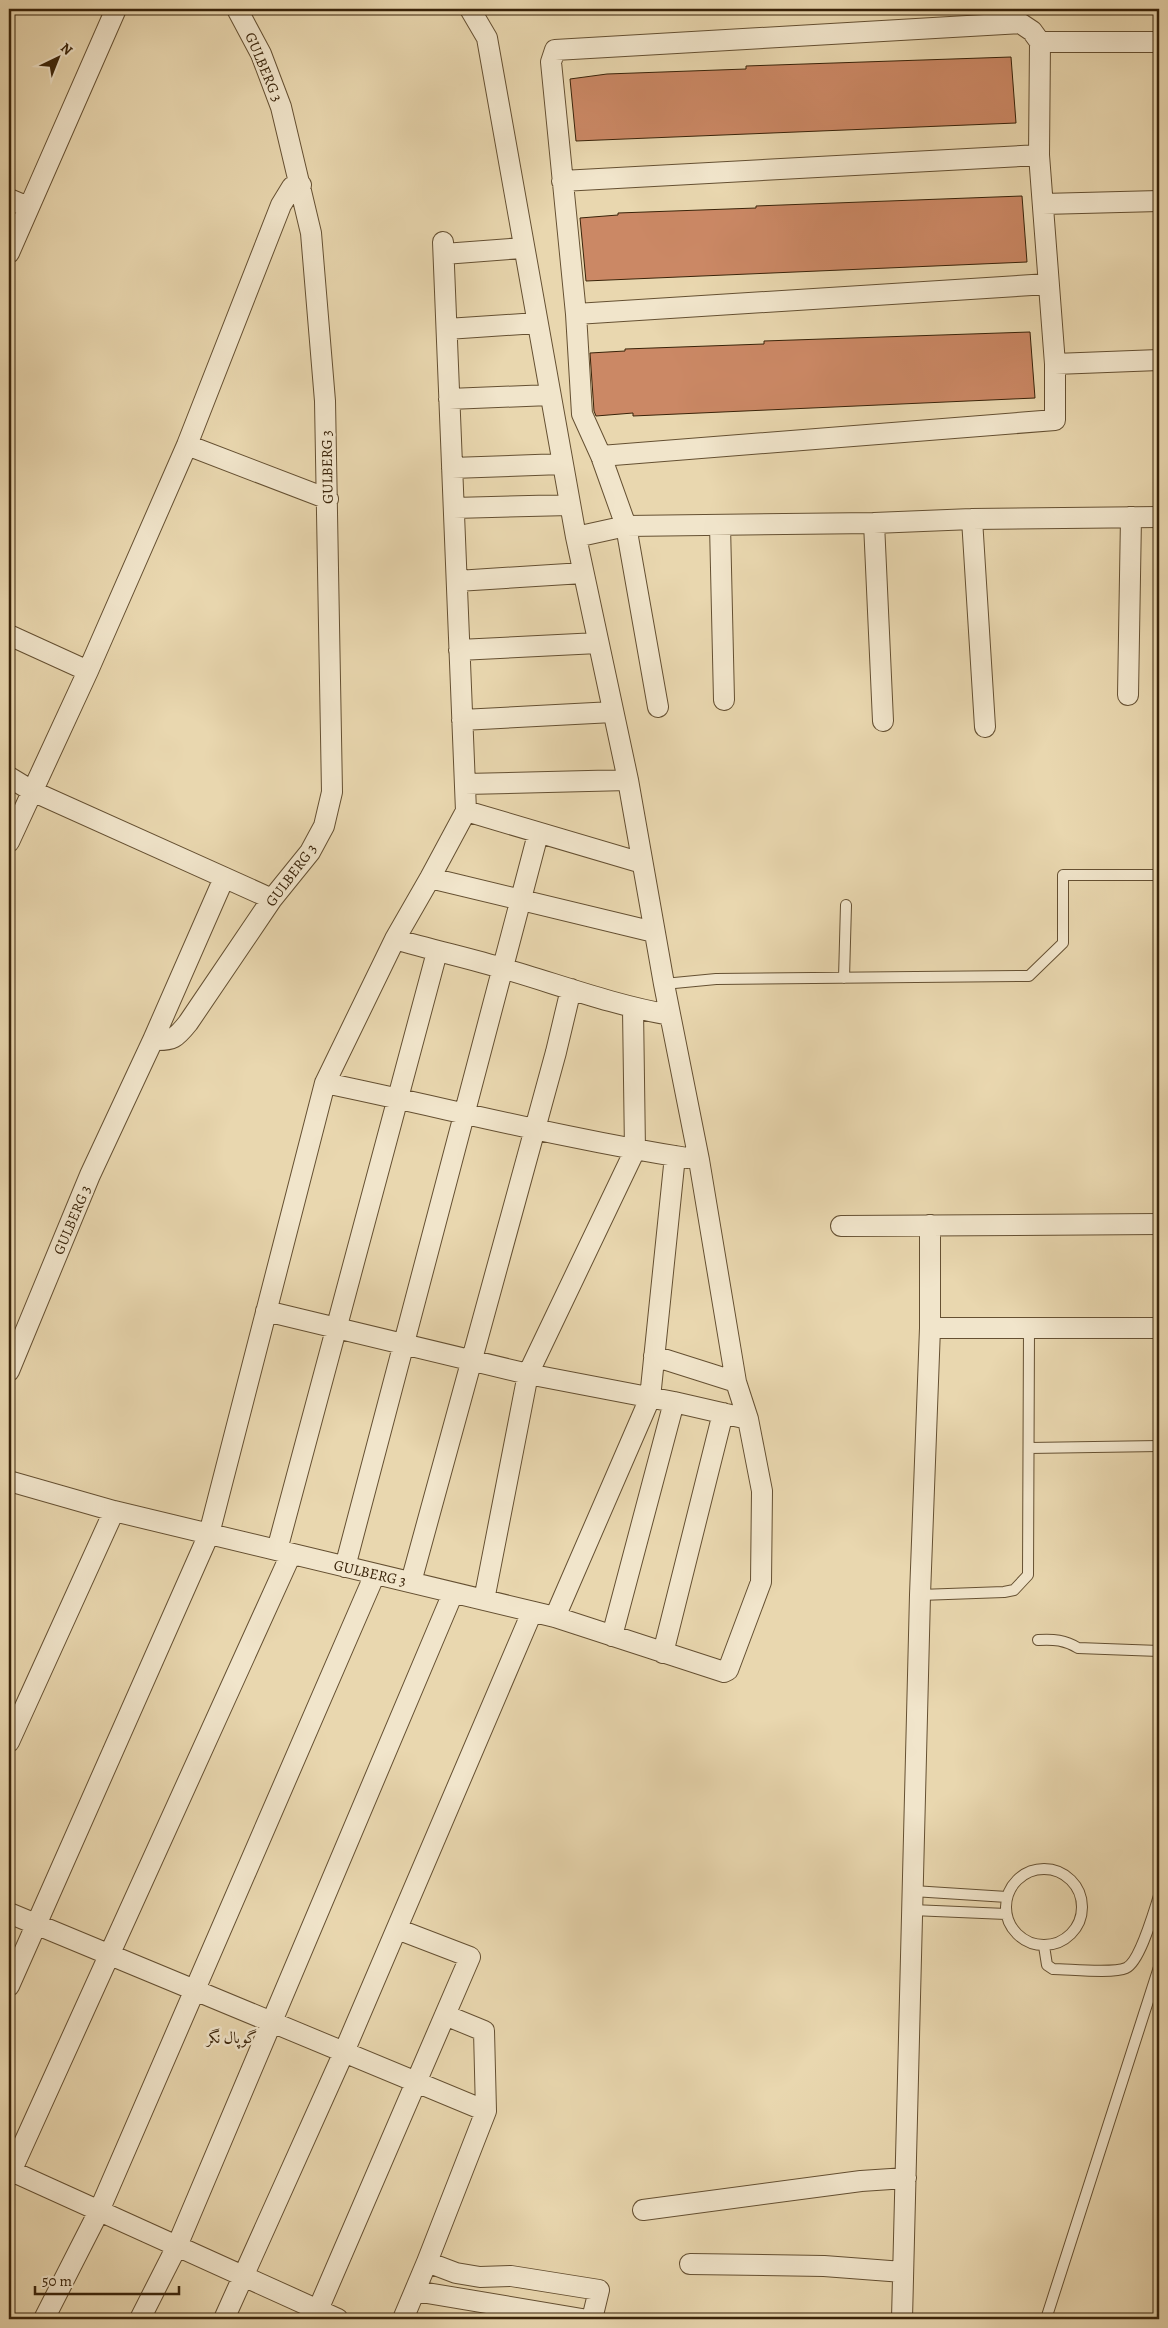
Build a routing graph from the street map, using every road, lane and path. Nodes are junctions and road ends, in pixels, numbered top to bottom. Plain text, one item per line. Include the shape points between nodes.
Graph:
1 (116, 9) edge
2 (237, 9) edge
3 (470, 9) edge
4 (1040, 42) junction
5 (1159, 42) edge
6 (1039, 155) junction
7 (562, 181) junction
8 (301, 185) junction
9 (9, 199) edge
10 (1159, 201) edge
11 (1043, 204) junction
12 (28, 207) junction
13 (522, 248) junction
14 (9, 253) edge
15 (1048, 284) junction
16 (576, 314) junction
17 (537, 323) junction
18 (447, 328) junction
19 (1159, 360) edge
20 (1056, 364) junction
21 (550, 395) junction
22 (450, 400) junction
23 (186, 446) junction
24 (601, 456) junction
25 (562, 464) junction
26 (452, 468) junction
27 (328, 499) junction
28 (570, 505) junction
29 (454, 508) junction
30 (1131, 517) junction
31 (1159, 517) edge
32 (972, 519) junction
33 (874, 523) junction
34 (720, 525) junction
35 (626, 526) junction
36 (576, 537) junction
37 (583, 574) junction
38 (457, 581) junction
39 (9, 635) edge
40 (598, 643) junction
41 (460, 650) junction
42 (88, 671) junction
43 (1128, 695) dead end
44 (724, 700) dead end
45 (658, 707) dead end
46 (613, 712) junction
47 (462, 720) junction
48 (883, 721) dead end
49 (985, 727) dead end
50 (9, 777) edge
51 (628, 780) junction
52 (465, 784) junction
53 (32, 791) junction
54 (466, 811) junction
55 (538, 834) junction
56 (9, 842) edge
57 (642, 863) junction
58 (1159, 875) edge
59 (224, 878) junction
60 (430, 878) junction
61 (272, 899) junction
62 (521, 900) junction
63 (846, 905) dead end
64 (654, 932) junction
65 (395, 939) junction
66 (437, 952) junction
67 (503, 968) junction
68 (844, 978) junction
69 (664, 984) junction
70 (572, 989) junction
71 (633, 1008) junction
72 (670, 1015) junction
73 (154, 1040) junction
74 (324, 1083) junction
75 (398, 1098) junction
76 (464, 1115) junction
77 (535, 1129) junction
78 (635, 1150) junction
79 (675, 1156) junction
80 (699, 1160) junction
81 (1159, 1224) edge
82 (930, 1225) junction
83 (841, 1226) dead end
84 (266, 1311) junction
85 (336, 1328) junction
86 (930, 1328) junction
87 (1029, 1328) junction
88 (1159, 1328) edge
89 (404, 1344) junction
90 (654, 1356) junction
91 (472, 1360) junction
92 (9, 1371) edge
93 (528, 1374) junction
94 (736, 1382) junction
95 (650, 1398) junction
96 (674, 1402) junction
97 (723, 1413) junction
98 (748, 1419) junction
99 (1159, 1446) edge
100 (1029, 1448) junction
101 (9, 1481) edge
102 (114, 1511) junction
103 (209, 1534) junction
104 (284, 1552) junction
105 (346, 1567) junction
106 (375, 1574) junction
107 (411, 1582) junction
108 (453, 1592) junction
109 (920, 1595) junction
110 (484, 1600) junction
111 (532, 1612) junction
112 (555, 1617) junction
113 (612, 1636) junction
114 (1038, 1640) dead end
115 (1159, 1651) edge
116 (663, 1653) junction
117 (9, 1742) edge
118 (1159, 1896) edge
119 (1007, 1897) junction
120 (913, 1901) junction
121 (9, 1913) edge
122 (1006, 1914) junction
123 (36, 1925) junction
124 (397, 1929) junction
125 (1044, 1946) junction
126 (109, 1955) junction
127 (1159, 1968) edge
128 (9, 1986) edge
129 (195, 1990) junction
130 (445, 2015) junction
131 (272, 2022) junction
132 (344, 2052) junction
133 (416, 2082) junction
134 (486, 2111) junction
135 (9, 2172) edge
136 (906, 2178) junction
137 (643, 2210) dead end
138 (100, 2212) junction
139 (177, 2246) junction
140 (426, 2262) junction
141 (690, 2264) dead end
142 (903, 2272) junction
143 (244, 2277) junction
144 (414, 2291) junction
145 (316, 2315) edge
146 (44, 2319) edge
147 (140, 2319) edge
148 (224, 2319) edge
149 (338, 2319) edge
150 (403, 2319) edge
151 (582, 2319) edge
152 (592, 2319) edge
153 (902, 2319) edge
154 (1046, 2319) edge

1 - 12 street
2 - 8 street, GULBERG 3 via 262,54 281,107
3 - 13 street via 487,38
4 - 5 street
4 - 6 street
4 - 7 street via 1020,23 555,50 551,62
6 - 7 street
6 - 11 street
7 - 16 street
8 - 23 street via 292,187 281,205
8 - 27 street, GULBERG 3 via 311,233 315,275 325,401
9 - 12 street
10 - 11 street
11 - 15 street
12 - 14 street
13 - 17 street
13 - 18 street via 444,248
15 - 16 street
15 - 20 street
16 - 24 street via 582,414
17 - 18 street
17 - 21 street
18 - 22 street
19 - 20 street
20 - 24 street via 1055,420
21 - 22 street
21 - 25 street
22 - 26 street
23 - 27 street
23 - 42 street
24 - 35 street
25 - 26 street
25 - 28 street
26 - 29 street
27 - 61 street, GULBERG 3 via 332,792 324,826 310,852
28 - 29 street
28 - 36 street
29 - 38 street
30 - 31 street
30 - 32 street
30 - 43 street
32 - 33 street
32 - 49 street
33 - 34 street
33 - 48 street
34 - 35 street
34 - 44 street
35 - 36 street
35 - 45 street
36 - 37 street
37 - 38 street
37 - 40 street
38 - 41 street
39 - 42 street
40 - 41 street
40 - 46 street
41 - 47 street
42 - 53 street
46 - 47 street
46 - 51 street
47 - 52 street
50 - 53 street
51 - 52 street
51 - 57 street
52 - 54 street
53 - 56 street
53 - 59 street
54 - 55 street
54 - 60 street
55 - 57 street
55 - 62 street
57 - 64 street
58 - 68 lane via 1063,875 1063,943 1028,976
59 - 61 street
59 - 73 street
60 - 62 street
60 - 65 street
61 - 73 street, GULBERG 3 via 188,1024 169,1041
62 - 64 street
62 - 67 street
63 - 68 lane
64 - 69 street
65 - 66 street
65 - 74 street
66 - 67 street
66 - 75 street
67 - 70 street
67 - 76 street
68 - 69 lane via 716,979
69 - 72 street
70 - 71 street
70 - 77 street
71 - 72 street
71 - 78 street
72 - 80 street
73 - 92 street, GULBERG 3 via 90,1175
74 - 75 street
74 - 84 street
75 - 76 street
75 - 85 street
76 - 77 street
76 - 89 street
77 - 78 street
77 - 91 street
78 - 79 street
78 - 93 street
79 - 80 street
79 - 90 street
80 - 94 street
81 - 82 street
82 - 83 street
82 - 86 street
84 - 85 street
84 - 103 street
85 - 89 street
85 - 104 street
86 - 87 street
86 - 109 street
87 - 88 street
87 - 100 lane
89 - 91 street
89 - 105 street
90 - 94 street
90 - 95 street
91 - 93 street
91 - 107 street
93 - 95 street
93 - 110 street
94 - 98 street
95 - 96 street
95 - 112 street
96 - 97 street
96 - 113 street
97 - 98 street
97 - 116 street
98 - 116 street, GULBERG 3 via 762,1491 761,1582 728,1670 718,1671
99 - 100 lane
100 - 109 lane via 1028,1575 1014,1590 1004,1592
101 - 102 street, GULBERG 3
102 - 103 street, GULBERG 3
102 - 117 street
103 - 104 street, GULBERG 3
103 - 123 street
104 - 105 street, GULBERG 3
104 - 126 street
105 - 106 street, GULBERG 3
106 - 107 street, GULBERG 3
106 - 129 street
107 - 108 street, GULBERG 3
108 - 110 street, GULBERG 3
108 - 131 street
109 - 120 street
110 - 111 street, GULBERG 3
111 - 112 street, GULBERG 3
111 - 124 street
112 - 113 street, GULBERG 3
113 - 116 street, GULBERG 3
114 - 115 lane via 1054,1639 1078,1648
118 - 125 lane via 1138,1953 1126,1968 1052,1968 1047,1965
119 - 120 lane
119 - 122 lane
119 - 125 lane via 1023,1874 1037,1868 1051,1868 1075,1883 1082,1896 1079,1924 1070,1936
120 - 122 lane
120 - 136 street
121 - 123 street
122 - 125 lane via 1020,1937
123 - 126 street
123 - 128 street
124 - 130 street via 470,1957
124 - 132 street
126 - 129 street
126 - 135 street
127 - 154 lane
129 - 131 street
129 - 138 street
130 - 133 street
130 - 134 street via 484,2030
131 - 132 street
131 - 139 street
132 - 133 street
132 - 143 street
133 - 134 street
133 - 145 street
134 - 140 street
135 - 138 street
136 - 137 street
136 - 142 street
138 - 139 street
138 - 146 street
139 - 143 street
139 - 147 street
140 - 144 street
140 - 152 street via 456,2273 480,2277 511,2276 599,2290
141 - 142 street via 824,2266
142 - 153 street
143 - 145 street
143 - 148 street
144 - 150 street
144 - 151 street
145 - 149 street

